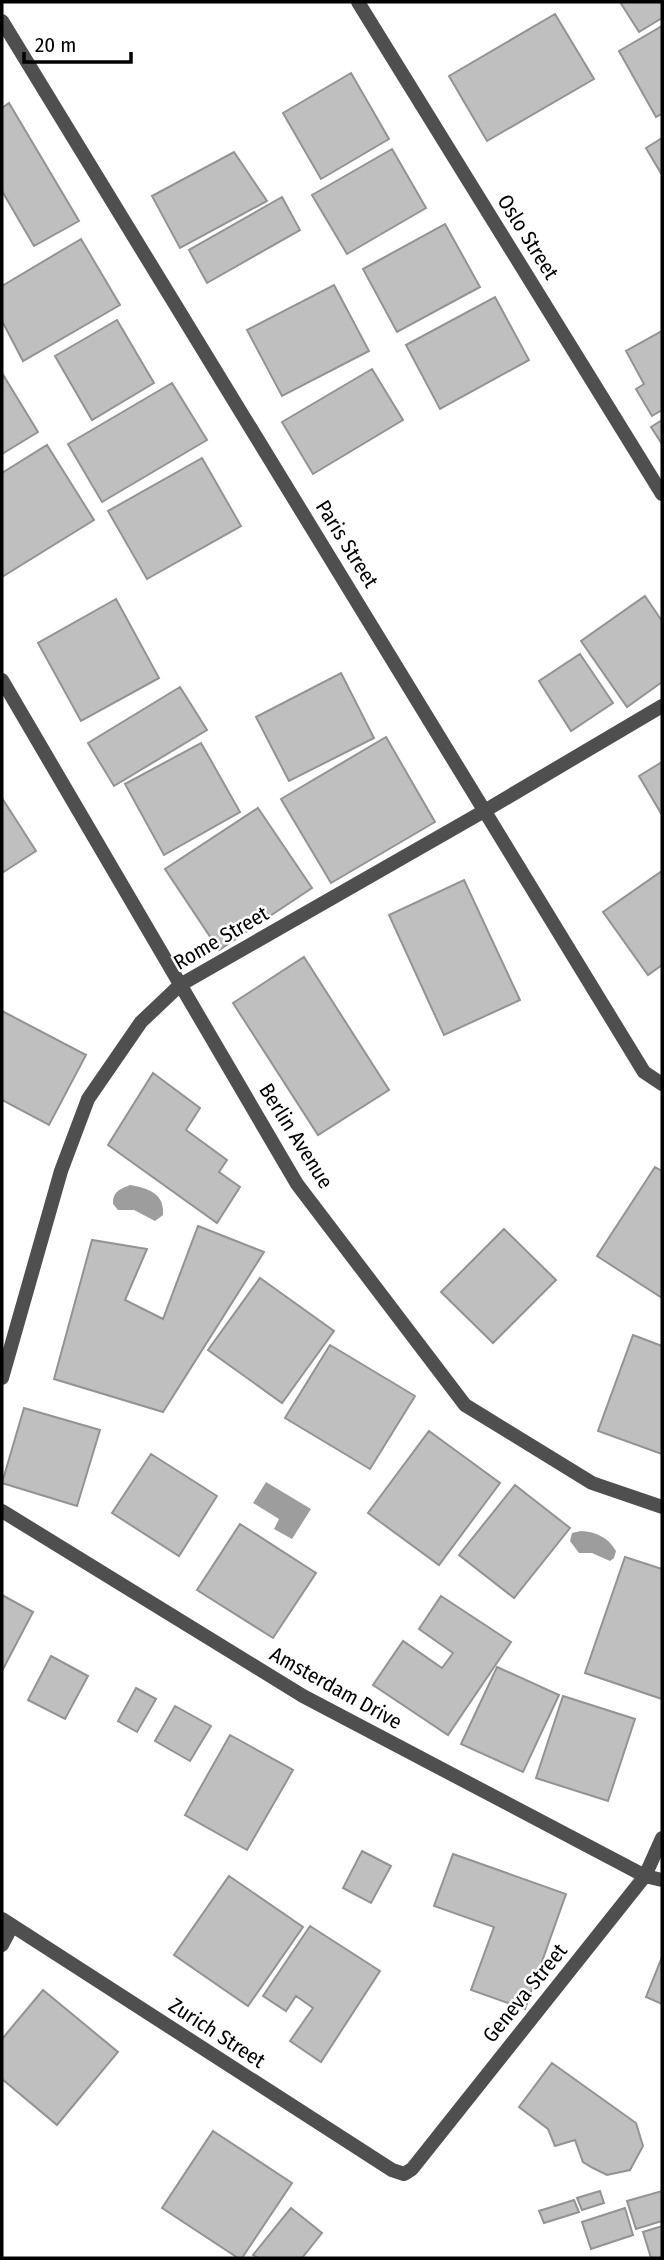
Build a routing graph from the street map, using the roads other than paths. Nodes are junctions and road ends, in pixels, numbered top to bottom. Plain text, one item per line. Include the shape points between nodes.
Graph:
1 (358, 2) edge
2 (2, 21) edge
3 (662, 494) edge
4 (2, 680) edge
5 (662, 706) edge
6 (486, 810) junction
7 (180, 985) junction
8 (662, 1084) edge
9 (2, 1378) edge
10 (662, 1507) edge
11 (2, 1511) edge
12 (662, 1838) edge
13 (645, 1876) junction
14 (662, 1880) edge
15 (7, 1922) edge
16 (2, 1945) edge
17 (412, 2169) joint

1 - 3 street, Oslo Street
2 - 6 street, Paris Street
4 - 7 street, Berlin Avenue
5 - 6 street, Rome Street
6 - 7 street, Rome Street
6 - 8 street, Paris Street via 645,1072
7 - 9 street, Rome Street via 141,1022 88,1099 61,1171
7 - 10 street, Berlin Avenue via 297,1184 465,1405 592,1483
11 - 13 street, Amsterdam Drive via 303,1696
12 - 13 street, Geneva Street
13 - 14 street, Amsterdam Drive
13 - 17 street, Geneva Street
15 - 16 street
15 - 17 street, Zurich Street via 392,2171 404,2174

